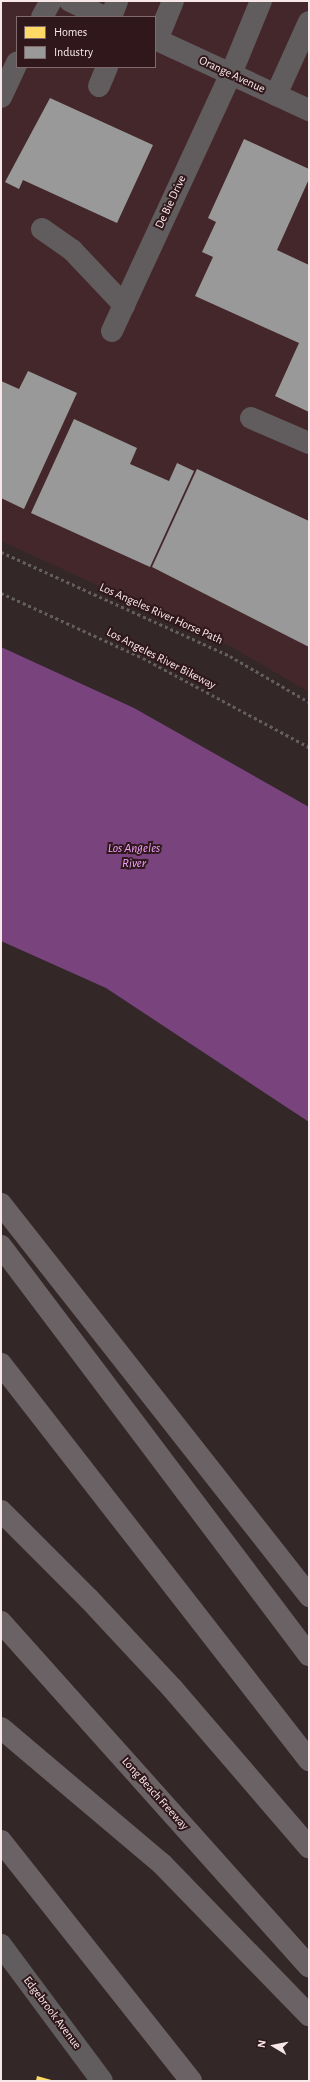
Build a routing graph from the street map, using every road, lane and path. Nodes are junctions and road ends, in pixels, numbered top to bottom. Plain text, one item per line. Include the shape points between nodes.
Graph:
1 (51, 1) edge
2 (70, 1) edge
3 (117, 1) edge
4 (173, 1) edge
5 (261, 1) edge
6 (43, 16) edge
7 (103, 16) edge
8 (111, 16) edge
9 (309, 22) edge
10 (156, 40) edge
11 (16, 65) edge
12 (231, 74) junction
13 (276, 95) junction
14 (1, 97) edge
15 (309, 110) edge
16 (42, 228) dead end
17 (124, 305) junction
18 (112, 330) dead end
19 (251, 418) dead end
20 (309, 443) edge
21 (1, 552) edge
22 (1, 593) edge
23 (309, 702) edge
24 (309, 747) edge
25 (1, 1204) edge
26 (1, 1246) edge
27 (1, 1364) edge
28 (1, 1510) edge
29 (309, 1596) edge
30 (1, 1622) edge
31 (309, 1655) edge
32 (1, 1728) edge
33 (309, 1760) edge
34 (1, 1841) edge
35 (309, 1847) edge
36 (1, 1945) edge
37 (309, 1966) edge
38 (309, 2015) edge
39 (102, 2081) edge
40 (191, 2081) edge

1 - 6 street
2 - 7 street
3 - 8 street
4 - 10 street
5 - 12 street, De Bie Drive
9 - 13 street
10 - 12 street, Orange Avenue
11 - 14 street
12 - 13 street, Orange Avenue
12 - 17 street, De Bie Drive
13 - 15 street, Orange Avenue
16 - 17 street via 72,250
17 - 18 street, De Bie Drive
19 - 20 street
21 - 23 path, Los Angeles River Horse Path via 230,656
22 - 24 path, Los Angeles River Bikeway via 143,658
25 - 29 highway
26 - 31 highway
27 - 33 highway
28 - 35 highway via 172,1688
30 - 37 highway, Long Beach Freeway
32 - 38 highway via 162,1864
34 - 40 highway
36 - 39 street, Edgebrook Avenue

